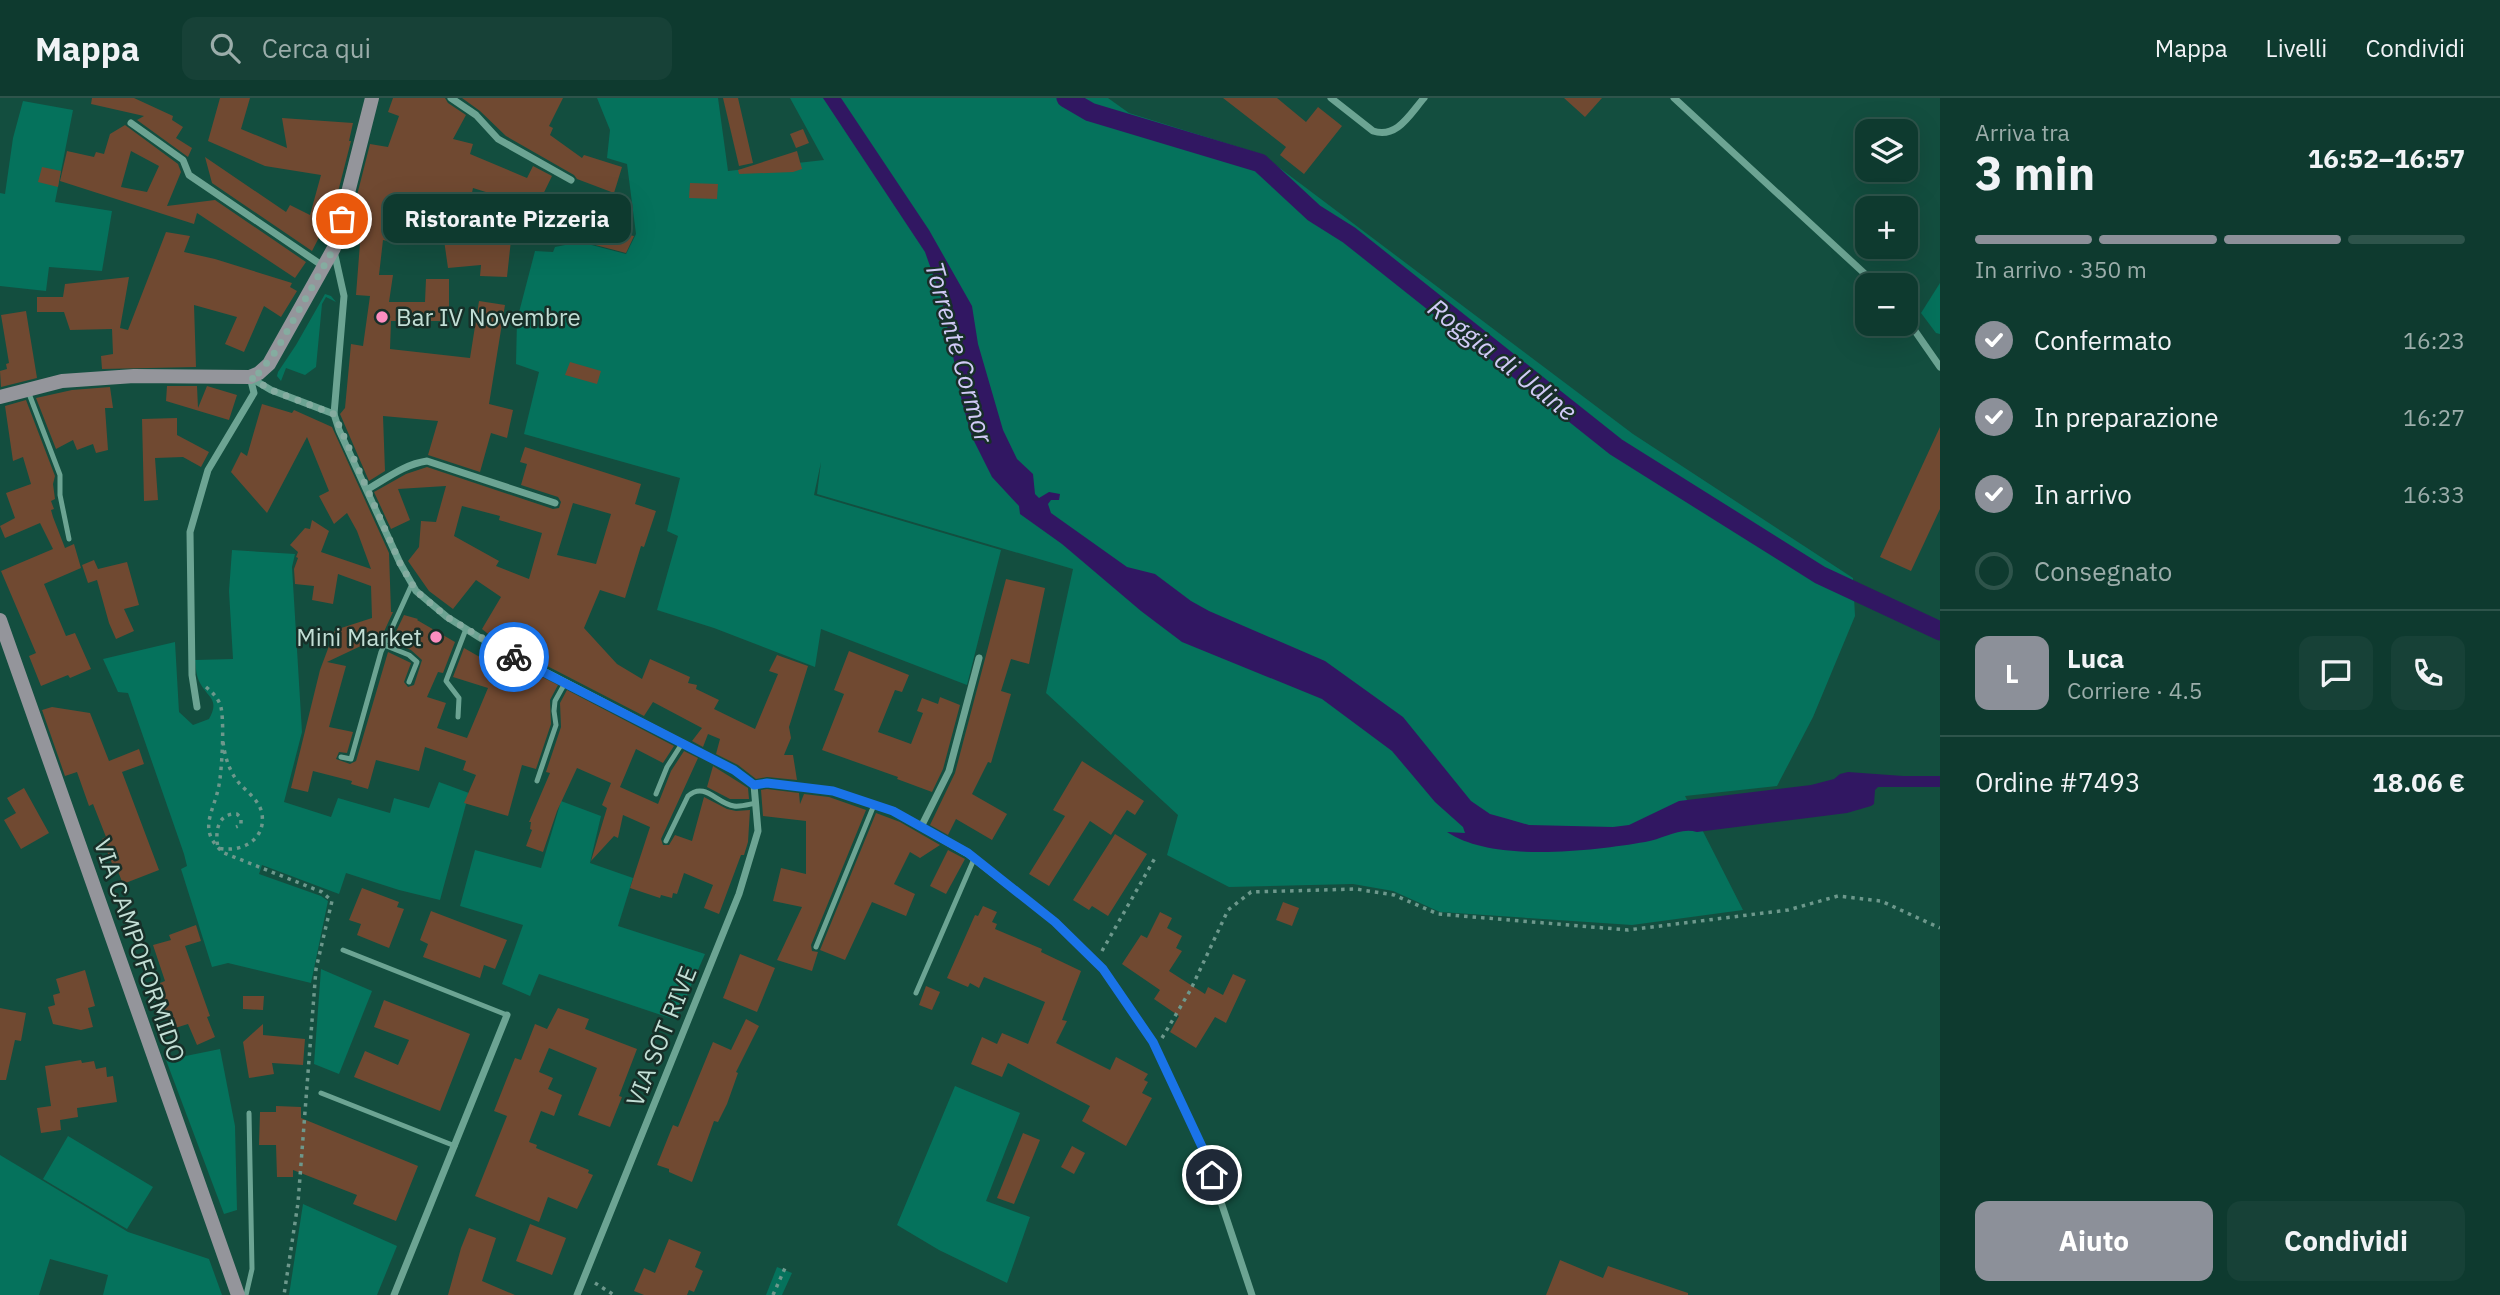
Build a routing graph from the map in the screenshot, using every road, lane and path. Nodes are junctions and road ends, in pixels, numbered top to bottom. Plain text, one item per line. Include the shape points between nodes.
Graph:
1 (372, 98) edge
2 (451, 98) edge
3 (1331, 98) edge
4 (1424, 98) edge
5 (1674, 98) edge
6 (131, 123) dead end
7 (571, 180) dead end
8 (334, 248) junction
9 (324, 267) junction
10 (1864, 273) edge
11 (1918, 335) edge
12 (1940, 367) edge
13 (250, 377) junction
14 (28, 390) junction
15 (0, 397) edge
16 (334, 414) junction
17 (368, 489) junction
18 (555, 503) dead end
19 (69, 539) dead end
20 (412, 584) junction
21 (0, 620) edge
22 (466, 629) junction
23 (384, 645) junction
24 (979, 658) dead end
25 (202, 682) dead end
26 (409, 682) dead end
27 (565, 682) junction
28 (197, 707) dead end
29 (458, 717) dead end
30 (221, 733) junction
31 (683, 742) junction
32 (341, 757) dead end
33 (537, 781) dead end
34 (754, 785) junction
35 (656, 794) dead end
36 (757, 803) junction
37 (874, 805) junction
38 (236, 827) dead end
39 (922, 827) junction
40 (666, 841) dead end
41 (218, 848) junction
42 (1155, 858) dead end
43 (974, 859) junction
44 (1940, 928) edge
45 (816, 947) dead end
46 (343, 950) dead end
47 (1092, 958) junction
48 (916, 993) dead end
49 (507, 1014) joint
50 (1156, 1049) junction
51 (321, 1093) dead end
52 (249, 1113) dead end
53 (454, 1146) junction
54 (785, 1268) dead end
55 (584, 1276) junction
56 (238, 1295) edge
57 (246, 1295) edge
58 (284, 1295) edge
59 (394, 1295) edge
60 (577, 1295) edge
61 (614, 1295) edge
62 (773, 1295) edge
63 (1252, 1295) edge

1 - 8 main road
2 - 7 street via 476,115 498,139
3 - 4 street via 1381,133 1398,128
5 - 10 street
6 - 9 street via 183,160 189,175
8 - 9 main road
8 - 16 street via 344,296
9 - 13 main road via 269,364
11 - 12 street
13 - 14 main road via 122,377 62,381
13 - 16 street
13 - 28 street via 254,393 208,470 190,532 192,675
14 - 15 main road
14 - 19 lane via 60,475
16 - 17 street
17 - 18 street via 404,468 427,461
17 - 20 street
20 - 22 street
20 - 23 lane
21 - 56 main road, VIA CAMPOFORMIDO
22 - 27 street
22 - 29 lane via 446,681 459,698
23 - 26 lane via 417,662
23 - 32 lane via 351,759
24 - 39 street via 949,771
25 - 30 path via 221,705
27 - 31 street
27 - 33 lane via 555,701 556,725
30 - 41 path via 219,784 208,822
30 - 41 path via 231,770 262,814 261,828 247,846
31 - 34 street
31 - 35 lane
34 - 36 street, VIA SOT RIVE
34 - 37 street via 833,791
36 - 40 lane via 732,806 703,790 693,791
36 - 55 street, VIA SOT RIVE via 758,831 739,894
37 - 39 street
37 - 45 lane
38 - 41 path via 242,818 237,814 222,818 217,827
39 - 43 street
41 - 58 path via 322,892 332,901 316,969 298,1203
42 - 47 path via 1105,949
43 - 47 street via 1055,922
43 - 48 lane
44 - 50 path via 1881,901 1838,895 1788,910 1628,930 1438,914 1394,895 1356,889 1251,892 1228,910
46 - 49 lane
47 - 50 street
49 - 53 street
50 - 63 street via 1204,1151
51 - 53 lane
52 - 57 lane via 252,1269
53 - 59 street
54 - 62 path
55 - 60 street, VIA SOT RIVE
55 - 61 path

